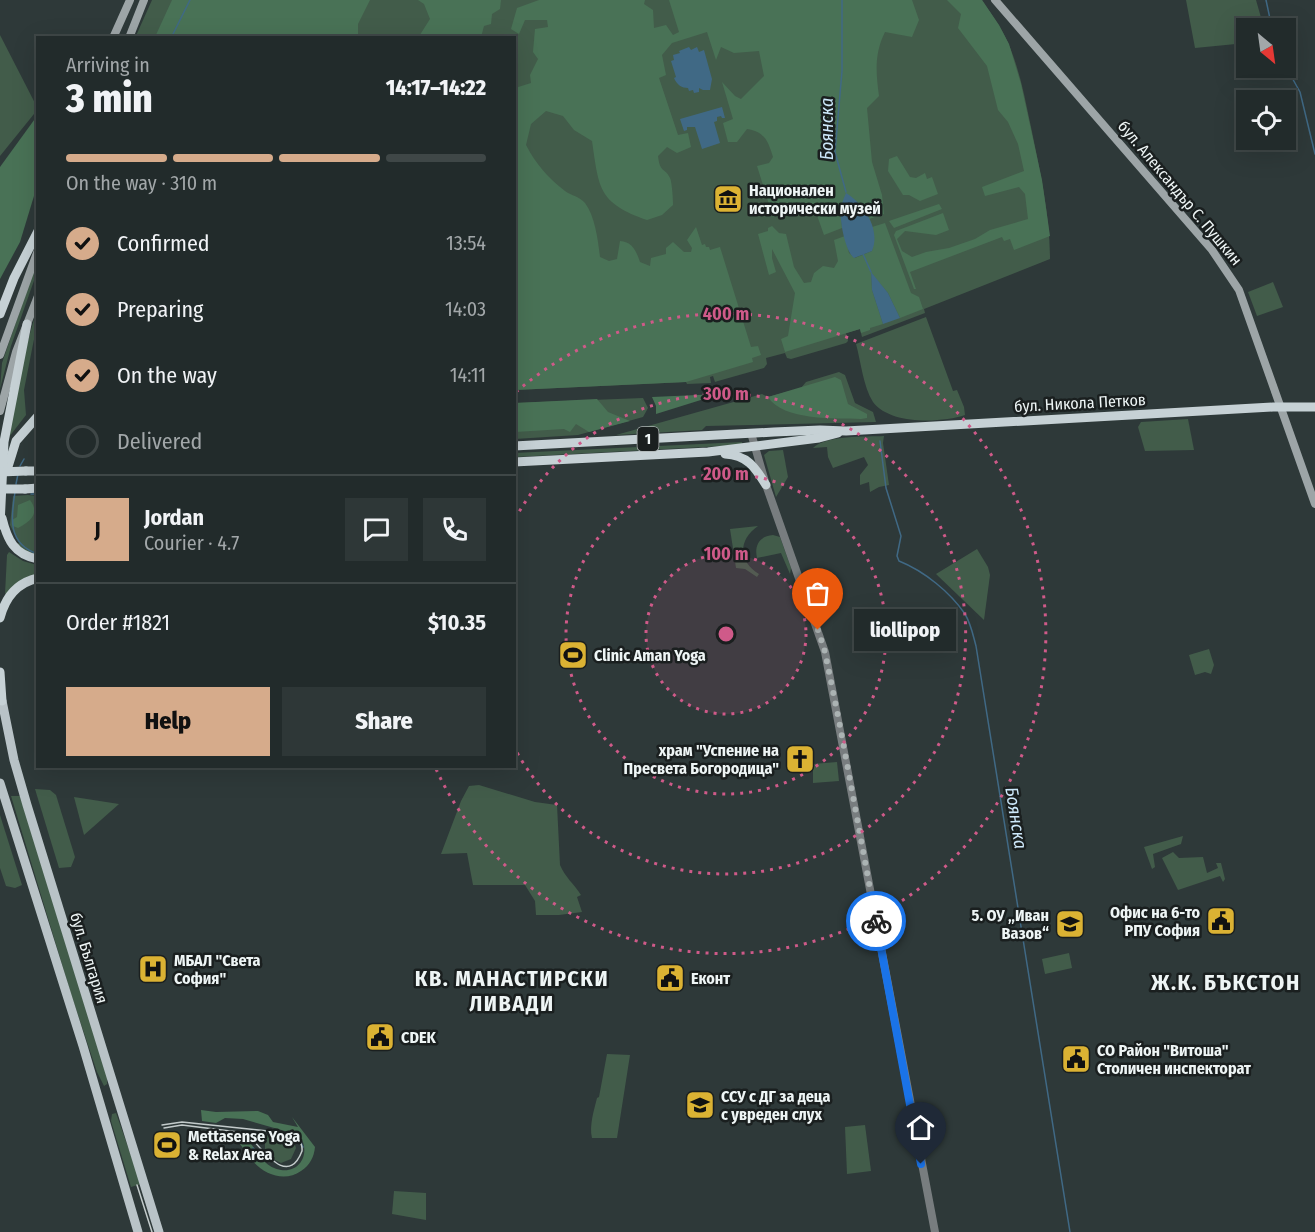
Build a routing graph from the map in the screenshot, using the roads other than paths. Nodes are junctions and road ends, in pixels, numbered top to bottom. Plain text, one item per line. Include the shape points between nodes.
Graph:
1 (130, 0) edge
2 (144, 0) edge
3 (995, 0) edge
4 (114, 36) edge
5 (130, 36) edge
6 (36, 235) edge
7 (36, 256) edge
8 (14, 278) junction
9 (36, 301) edge
10 (0, 302) edge
11 (0, 314) edge
12 (27, 324) junction
13 (0, 355) edge
14 (1281, 406) junction
15 (1315, 407) edge
16 (0, 411) edge
17 (36, 418) edge
18 (846, 431) junction
19 (751, 433) junction
20 (516, 446) edge
21 (755, 447) junction
22 (708, 452) junction
23 (516, 462) edge
24 (36, 471) edge
25 (0, 472) edge
26 (766, 484) junction
27 (1, 488) edge
28 (36, 488) edge
29 (1315, 504) edge
30 (0, 510) edge
31 (0, 525) edge
32 (36, 558) edge
33 (36, 579) edge
34 (0, 618) edge
35 (0, 672) edge
36 (0, 690) edge
37 (2, 700) junction
38 (0, 783) edge
39 (138, 1232) edge
40 (159, 1232) edge
41 (935, 1232) edge

1 - 4 main road
2 - 5 main road
3 - 14 main road, бул. Александър С. Пушкин via 1228,270
6 - 8 highway
7 - 13 main road
8 - 10 highway
8 - 11 highway
9 - 12 main road
12 - 16 main road
12 - 27 highway via 4,442
14 - 15 highway, бул. Никола Петков / 1
14 - 18 highway, бул. Никола Петков / 1
14 - 29 main road, бул. Александър С. Пушкин
17 - 27 highway via 16,441
18 - 19 highway, бул. Никола Петков / 1
18 - 21 highway, бул. Никола Петков / 1
19 - 20 highway, 1
19 - 21 street
21 - 22 highway, 1
21 - 26 street
22 - 23 highway, 1
22 - 26 highway via 747,459
24 - 25 highway, bridge
26 - 41 street via 825,652
27 - 28 highway, bridge
27 - 30 highway
30 - 31 highway
30 - 32 highway via 5,534 12,545 21,554
33 - 34 highway via 20,585 10,595
35 - 37 highway
36 - 37 main road, бул. България
37 - 40 main road, бул. България via 27,805
38 - 39 main road, бул. България

